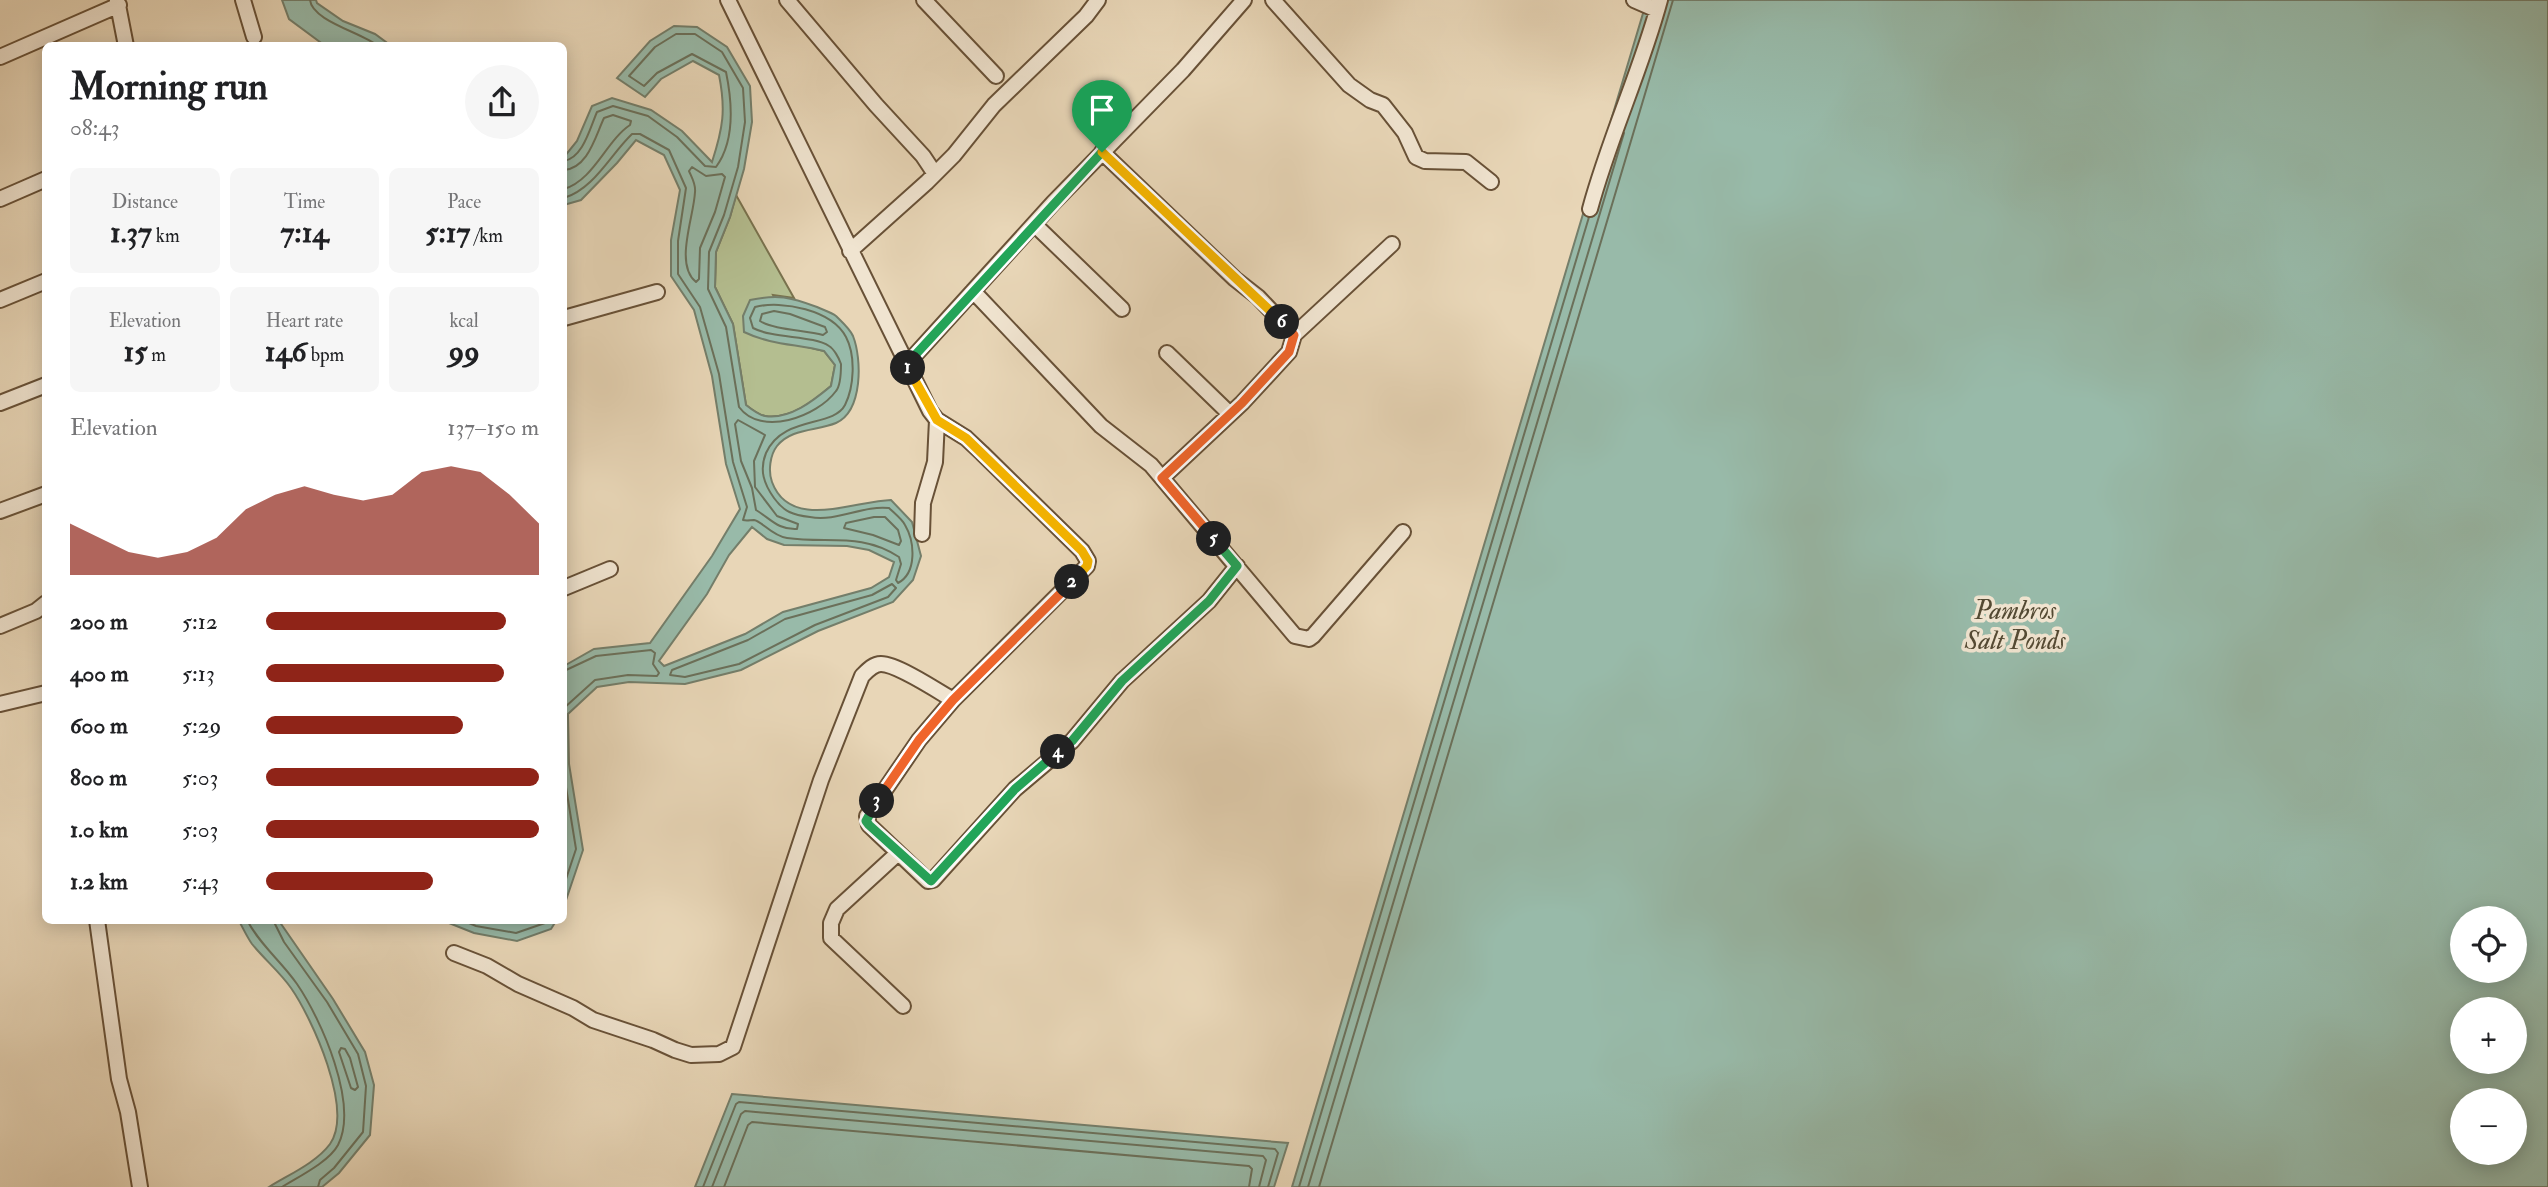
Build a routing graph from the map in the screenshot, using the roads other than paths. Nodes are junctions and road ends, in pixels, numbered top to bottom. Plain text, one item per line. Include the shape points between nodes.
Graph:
1 (243, 0) edge
2 (728, 0) edge
3 (787, 0) edge
4 (924, 0) edge
5 (1098, 0) edge
6 (1244, 0) edge
7 (1273, 0) edge
8 (1634, 0) edge
9 (118, 3) edge
10 (1659, 5) edge
11 (254, 37) dead end
12 (125, 42) edge
13 (0, 57) edge
14 (996, 76) dead end
15 (1102, 152) junction
16 (935, 174) junction
17 (42, 181) edge
18 (1490, 182) dead end
19 (0, 198) edge
20 (1590, 209) dead end
21 (1034, 224) junction
22 (1392, 244) dead end
23 (850, 251) junction
24 (42, 283) edge
25 (973, 291) junction
26 (657, 292) dead end
27 (0, 300) edge
28 (1122, 309) dead end
29 (567, 317) edge
30 (1294, 335) junction
31 (1167, 353) dead end
32 (906, 365) junction
33 (42, 387) edge
34 (0, 403) edge
35 (1230, 414) junction
36 (937, 420) junction
37 (1162, 478) junction
38 (42, 495) edge
39 (0, 511) edge
40 (1403, 532) dead end
41 (922, 534) dead end
42 (1237, 566) junction
43 (610, 569) dead end
44 (567, 587) edge
45 (42, 606) edge
46 (0, 626) edge
47 (42, 694) edge
48 (953, 700) junction
49 (0, 704) edge
50 (898, 853) junction
51 (98, 924) edge
52 (454, 953) dead end
53 (903, 1006) dead end
54 (140, 1187) edge

1 - 11 street
2 - 23 street
3 - 16 street
4 - 14 street
5 - 16 street via 994,105
6 - 15 street
7 - 18 street via 1349,85 1383,105 1416,156 1425,161 1466,162
8 - 10 street
9 - 12 street
9 - 13 street
10 - 20 street
15 - 21 street
15 - 30 street
16 - 23 street
17 - 19 street
21 - 25 street
21 - 28 street
22 - 30 street
23 - 32 street
24 - 27 street
25 - 32 street
25 - 37 street via 1101,426
26 - 29 street
30 - 35 street via 1289,352
31 - 35 street
32 - 36 street
33 - 34 street
35 - 37 street
36 - 41 street
36 - 48 street via 974,445 1088,561
37 - 42 street
38 - 39 street
40 - 42 street via 1309,639 1295,636
42 - 50 street via 1209,601 1122,681 1072,741 1015,789 933,880 928,881
43 - 44 street
45 - 46 street
47 - 49 street
48 - 50 street via 911,750 867,816 869,825
48 - 52 street via 884,664 862,676 821,780 733,1047 719,1054 691,1055 675,1050 593,1020
50 - 53 street via 837,909 831,938
51 - 54 street via 119,1079

